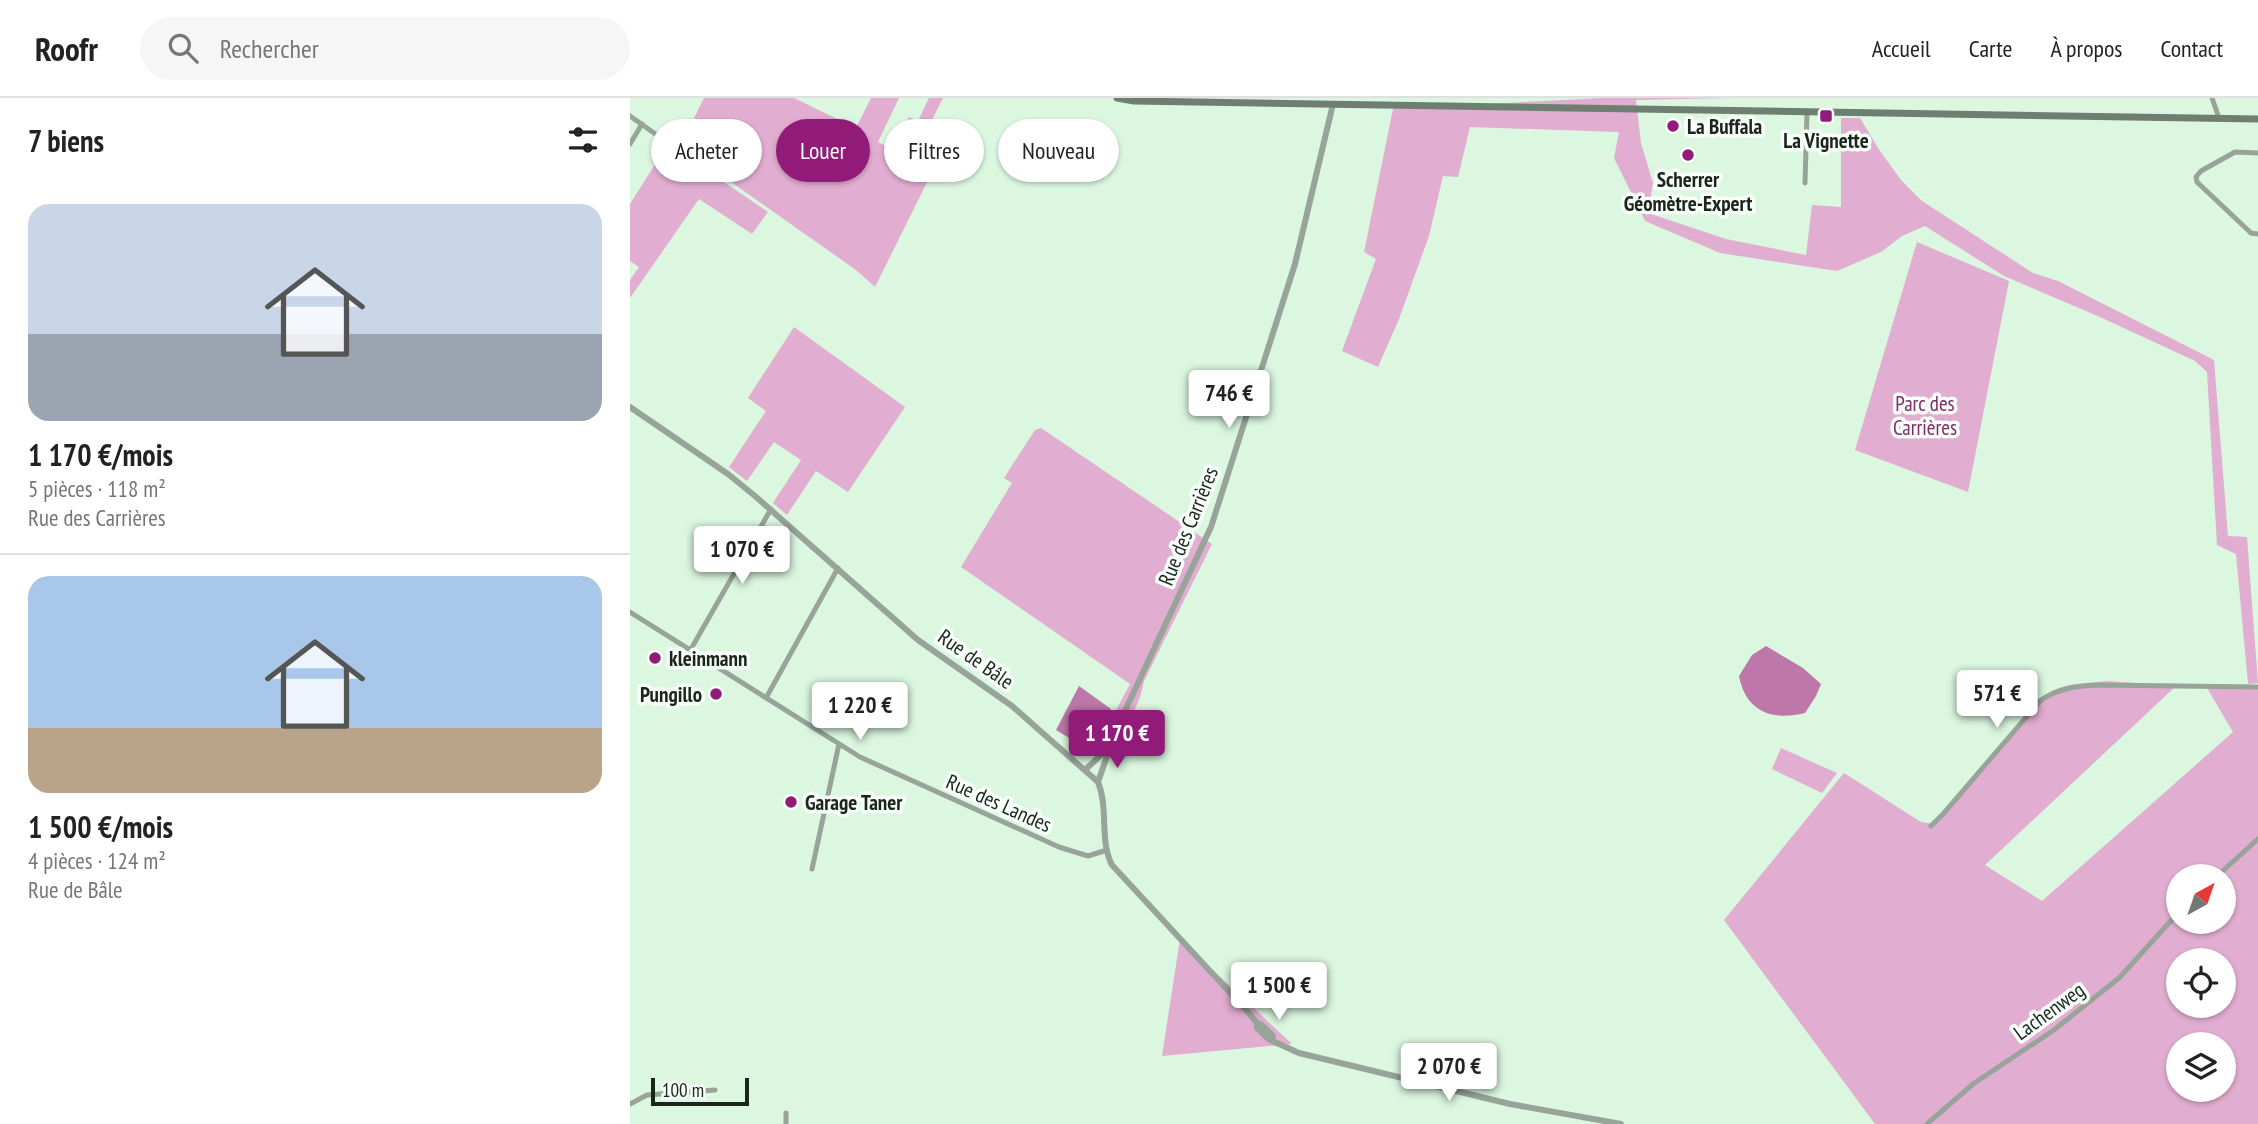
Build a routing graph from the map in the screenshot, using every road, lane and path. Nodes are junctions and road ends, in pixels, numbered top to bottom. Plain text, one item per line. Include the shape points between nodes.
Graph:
1 (1117, 98) edge
2 (2212, 98) edge
3 (1333, 104) junction
4 (1807, 112) junction
5 (630, 116) edge
6 (2218, 118) junction
7 (2258, 119) edge
8 (642, 124) junction
9 (651, 131) edge
10 (630, 144) edge
11 (2258, 153) edge
12 (1805, 183) dead end
13 (2258, 234) edge
14 (630, 407) edge
15 (771, 509) junction
16 (838, 568) junction
17 (630, 612) edge
18 (691, 649) junction
19 (2258, 687) edge
20 (766, 698) junction
21 (839, 744) junction
22 (1107, 749) junction
23 (1085, 770) junction
24 (1098, 782) junction
25 (1931, 826) dead end
26 (2258, 839) edge
27 (1107, 850) junction
28 (2230, 864) edge
29 (812, 869) dead end
30 (2166, 926) edge
31 (715, 1090) dead end
32 (630, 1104) edge
33 (786, 1113) dead end
34 (786, 1124) edge
35 (1621, 1124) edge
36 (1927, 1124) edge

1 - 3 main road
2 - 6 street
3 - 4 main road
3 - 22 street, Rue des Carrières via 1295,264 1211,527
4 - 6 main road
4 - 12 street
5 - 8 street
6 - 7 main road
8 - 9 street
8 - 10 street
11 - 13 street via 2235,152 2196,177 2251,233
14 - 15 street, Rue de Bâle
15 - 16 street, Rue de Bâle
15 - 18 street
16 - 20 street
16 - 23 street, Rue de Bâle via 919,640 1012,706
17 - 18 street, Rue des Landes
18 - 20 street, Rue des Landes
19 - 25 street via 2099,685 2057,691 2040,701
20 - 21 street, Rue des Landes
21 - 27 street, Rue des Landes via 1059,847 1088,856
21 - 29 street
22 - 23 street, Rue des Carrières
22 - 24 street, Rue des Carrières
23 - 24 street, Rue de Bâle
24 - 27 street
26 - 28 street
27 - 35 street via 1120,876 1257,1028 1286,1049 1510,1104
30 - 36 street, Lachenweg via 2119,978 2054,1030 1973,1084
31 - 32 street via 647,1095
33 - 34 street

